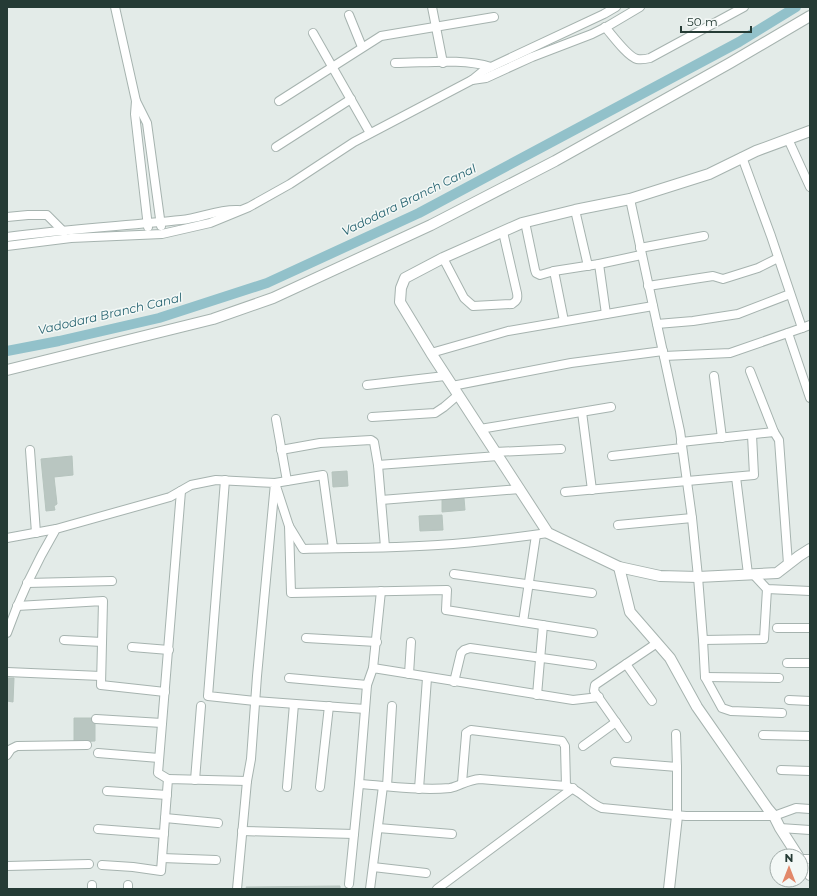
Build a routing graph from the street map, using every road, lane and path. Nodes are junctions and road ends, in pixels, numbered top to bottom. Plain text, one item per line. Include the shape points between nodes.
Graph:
1 (115, 7) edge
2 (432, 7) edge
3 (616, 7) edge
4 (640, 7) edge
5 (744, 7) edge
6 (602, 11) edge
7 (349, 15) dead end
8 (810, 16) edge
9 (494, 17) dead end
10 (436, 26) junction
11 (605, 28) junction
12 (313, 33) dead end
13 (362, 47) junction
14 (443, 62) junction
15 (395, 63) dead end
16 (332, 67) junction
17 (490, 67) junction
18 (472, 80) junction
19 (351, 100) junction
20 (136, 101) junction
21 (279, 101) dead end
22 (810, 131) edge
23 (370, 134) junction
24 (788, 139) junction
25 (276, 147) dead end
26 (742, 157) junction
27 (810, 187) edge
28 (630, 199) junction
29 (241, 210) junction
30 (575, 210) junction
31 (7, 217) edge
32 (161, 222) junction
33 (525, 222) junction
34 (147, 223) junction
35 (62, 230) junction
36 (503, 232) junction
37 (148, 234) junction
38 (162, 234) junction
39 (704, 236) dead end
40 (7, 237) edge
41 (71, 238) junction
42 (7, 246) edge
43 (640, 251) junction
44 (442, 258) junction
45 (778, 258) junction
46 (600, 264) junction
47 (588, 266) junction
48 (554, 271) junction
49 (648, 286) junction
50 (790, 294) junction
51 (652, 306) junction
52 (606, 314) junction
53 (564, 321) junction
54 (657, 324) junction
55 (810, 325) edge
56 (802, 328) junction
57 (788, 334) junction
58 (430, 353) junction
59 (664, 354) junction
60 (7, 370) edge
61 (750, 371) dead end
62 (445, 376) junction
63 (714, 376) dead end
64 (367, 385) dead end
65 (455, 391) junction
66 (810, 398) edge
67 (611, 407) dead end
68 (582, 412) junction
69 (372, 417) dead end
70 (276, 419) dead end
71 (480, 429) junction
72 (774, 432) junction
73 (752, 435) junction
74 (722, 438) junction
75 (682, 445) junction
76 (561, 449) dead end
77 (30, 450) dead end
78 (281, 450) junction
79 (497, 454) junction
80 (612, 456) dead end
81 (378, 465) junction
82 (736, 477) junction
83 (225, 480) junction
84 (287, 481) junction
85 (687, 482) junction
86 (275, 483) junction
87 (520, 489) junction
88 (592, 490) junction
89 (181, 491) junction
90 (565, 492) dead end
91 (381, 500) junction
92 (692, 518) junction
93 (618, 525) dead end
94 (288, 526) junction
95 (56, 529) junction
96 (36, 533) junction
97 (548, 533) junction
98 (536, 535) junction
99 (7, 538) edge
100 (385, 547) junction
101 (333, 548) junction
102 (810, 550) edge
103 (788, 564) junction
104 (619, 566) junction
105 (454, 574) dead end
106 (750, 574) junction
107 (698, 577) junction
108 (112, 581) dead end
109 (27, 583) junction
110 (529, 584) junction
111 (767, 589) junction
112 (810, 591) edge
113 (381, 592) junction
114 (592, 593) dead end
115 (17, 606) junction
116 (523, 622) junction
117 (543, 625) junction
118 (777, 628) dead end
119 (810, 628) edge
120 (7, 633) edge
121 (593, 633) dead end
122 (306, 638) dead end
123 (64, 640) dead end
124 (703, 640) junction
125 (102, 642) junction
126 (377, 642) junction
127 (411, 642) dead end
128 (657, 643) junction
129 (132, 647) dead end
130 (169, 650) junction
131 (540, 658) junction
132 (787, 663) dead end
133 (810, 663) edge
134 (626, 664) junction
135 (592, 665) dead end
136 (373, 668) junction
137 (7, 672) edge
138 (409, 674) junction
139 (101, 676) junction
140 (705, 677) junction
141 (289, 678) dead end
142 (427, 678) junction
143 (779, 678) dead end
144 (454, 682) junction
145 (367, 685) junction
146 (165, 692) junction
147 (537, 695) junction
148 (599, 697) junction
149 (789, 700) dead end
150 (255, 701) junction
151 (652, 701) dead end
152 (810, 701) edge
153 (294, 704) junction
154 (201, 706) dead end
155 (329, 706) junction
156 (392, 706) dead end
157 (365, 709) junction
158 (782, 713) dead end
159 (96, 719) dead end
160 (616, 722) junction
161 (162, 723) junction
162 (676, 734) dead end
163 (764, 736) dead end
164 (810, 736) edge
165 (627, 738) dead end
166 (87, 744) dead end
167 (584, 746) dead end
168 (98, 753) dead end
169 (7, 755) edge
170 (159, 758) junction
171 (615, 762) dead end
172 (677, 767) junction
173 (781, 770) dead end
174 (810, 771) edge
175 (168, 779) junction
176 (195, 780) junction
177 (247, 781) junction
178 (462, 783) junction
179 (359, 784) junction
180 (385, 786) junction
181 (286, 787) dead end
182 (320, 787) dead end
183 (570, 787) junction
184 (419, 789) junction
185 (107, 791) dead end
186 (167, 795) junction
187 (810, 809) edge
188 (677, 816) junction
189 (774, 816) junction
190 (165, 818) junction
191 (218, 823) dead end
192 (378, 828) junction
193 (780, 828) junction
194 (98, 829) dead end
195 (810, 830) edge
196 (242, 831) junction
197 (164, 834) junction
198 (354, 834) junction
199 (452, 834) dead end
200 (793, 848) edge
201 (162, 858) junction
202 (216, 860) dead end
203 (89, 864) dead end
204 (102, 865) dead end
205 (7, 866) edge
206 (373, 867) junction
207 (426, 873) dead end
208 (349, 884) dead end
209 (237, 889) edge
210 (370, 889) edge
211 (437, 889) edge
212 (670, 889) edge

1 - 20 street
2 - 10 street
3 - 6 street
4 - 11 street
5 - 11 street via 645,60 630,55
6 - 17 street
7 - 13 street
8 - 60 street via 555,161 430,225 273,298 213,318
9 - 10 street
10 - 13 street via 388,34
10 - 14 street
11 - 18 street via 486,78
12 - 16 street
13 - 16 street
14 - 15 street
14 - 17 street via 473,63
16 - 19 street
16 - 21 street
17 - 18 street
18 - 23 street
19 - 23 street
19 - 25 street
20 - 32 street via 147,123
20 - 34 street via 135,114
22 - 24 street
23 - 29 street via 290,184
24 - 26 street
24 - 27 street
26 - 28 street via 708,174
26 - 45 street
28 - 30 street
28 - 43 street
29 - 32 street via 228,209 188,220
29 - 38 street via 210,223
30 - 33 street
30 - 47 street
31 - 35 street via 47,216
32 - 34 street
32 - 38 street
33 - 36 street
33 - 48 street via 536,273
34 - 35 street
34 - 37 street
35 - 40 street
35 - 41 street
36 - 44 street
36 - 44 street via 518,298 512,304 473,306 464,298
37 - 38 street
37 - 41 street
39 - 43 street
41 - 42 street
43 - 46 street
43 - 49 street
44 - 58 street via 405,278 401,288 400,302
45 - 49 street via 758,268 723,279 713,276
45 - 50 street
46 - 47 street
46 - 52 street
47 - 48 street
48 - 53 street
49 - 51 street
50 - 54 street via 738,314
50 - 56 street
51 - 52 street
51 - 54 street
52 - 53 street
53 - 58 street via 508,331
54 - 59 street
55 - 56 street
56 - 57 street
57 - 59 street via 730,353
57 - 66 street
58 - 62 street
59 - 65 street via 571,363
59 - 75 street
61 - 72 street
62 - 64 street
62 - 65 street
63 - 74 street
65 - 69 street via 444,407 435,413
65 - 71 street
67 - 68 street
68 - 71 street
68 - 88 street
70 - 78 street
71 - 79 street
72 - 73 street
72 - 103 street via 779,440
73 - 74 street
73 - 82 street via 754,475
74 - 75 street
75 - 80 street
75 - 85 street
76 - 79 street
77 - 96 street
78 - 81 street via 320,443 371,440 374,442
78 - 84 street
79 - 81 street
79 - 87 street
81 - 91 street
82 - 85 street
82 - 106 street
83 - 86 street
83 - 89 street via 190,486
83 - 150 street via 208,696
84 - 86 street
84 - 101 street via 323,476
85 - 88 street
85 - 92 street
86 - 94 street
86 - 150 street
87 - 91 street
87 - 97 street
88 - 90 street
89 - 95 street via 170,497
89 - 130 street
91 - 100 street
92 - 93 street
92 - 107 street
94 - 101 street via 304,549
94 - 113 street via 291,594
95 - 96 street
95 - 109 street
96 - 99 street
97 - 98 street
97 - 104 street
98 - 100 street via 440,545
98 - 110 street
100 - 101 street
102 - 103 street
103 - 106 street via 777,573
104 - 107 street via 660,576
104 - 128 street via 630,612
105 - 110 street
106 - 107 street
106 - 111 street
107 - 124 street
108 - 109 street
109 - 115 street
110 - 114 street
110 - 116 street
111 - 112 street
111 - 124 street via 764,639
113 - 116 street via 447,590 446,610
113 - 126 street
115 - 120 street
115 - 125 street via 103,601
116 - 117 street
117 - 121 street
117 - 131 street
118 - 119 street
122 - 126 street
123 - 125 street
124 - 140 street
125 - 139 street
126 - 136 street
127 - 138 street
128 - 134 street
128 - 189 street via 670,658 697,707
129 - 130 street
130 - 146 street
131 - 135 street
131 - 144 street via 470,648 461,653
131 - 147 street
132 - 133 street
134 - 148 street via 595,685 594,691
134 - 151 street
136 - 138 street
136 - 145 street
137 - 139 street
138 - 142 street
139 - 146 street via 101,685
140 - 143 street
140 - 158 street via 719,704 726,710
141 - 145 street
142 - 144 street
142 - 184 street
144 - 147 street
145 - 157 street
146 - 161 street
147 - 148 street via 573,700
148 - 160 street
149 - 152 street
150 - 153 street
150 - 177 street
153 - 155 street
153 - 181 street
154 - 176 street
155 - 157 street
155 - 182 street
156 - 180 street
157 - 179 street
159 - 161 street
160 - 165 street
160 - 167 street
161 - 170 street
162 - 172 street
163 - 164 street
166 - 169 street via 17,746
168 - 170 street
170 - 175 street via 158,773
171 - 172 street
172 - 188 street
173 - 174 street
175 - 176 street
175 - 186 street
176 - 177 street
177 - 196 street
178 - 183 street via 480,778
178 - 183 street via 466,733 471,730 562,741 565,746
178 - 184 street via 451,788
179 - 180 street
179 - 198 street
180 - 184 street
180 - 192 street
183 - 188 street via 602,808
183 - 211 street
185 - 186 street
186 - 190 street
187 - 189 street via 796,808
188 - 189 street
188 - 212 street
189 - 193 street
190 - 191 street
190 - 197 street
192 - 199 street
192 - 206 street
193 - 195 street
193 - 200 street
194 - 197 street
196 - 198 street
196 - 209 street
197 - 201 street
198 - 208 street
201 - 202 street
201 - 204 street via 161,871
203 - 205 street
206 - 207 street
206 - 210 street

